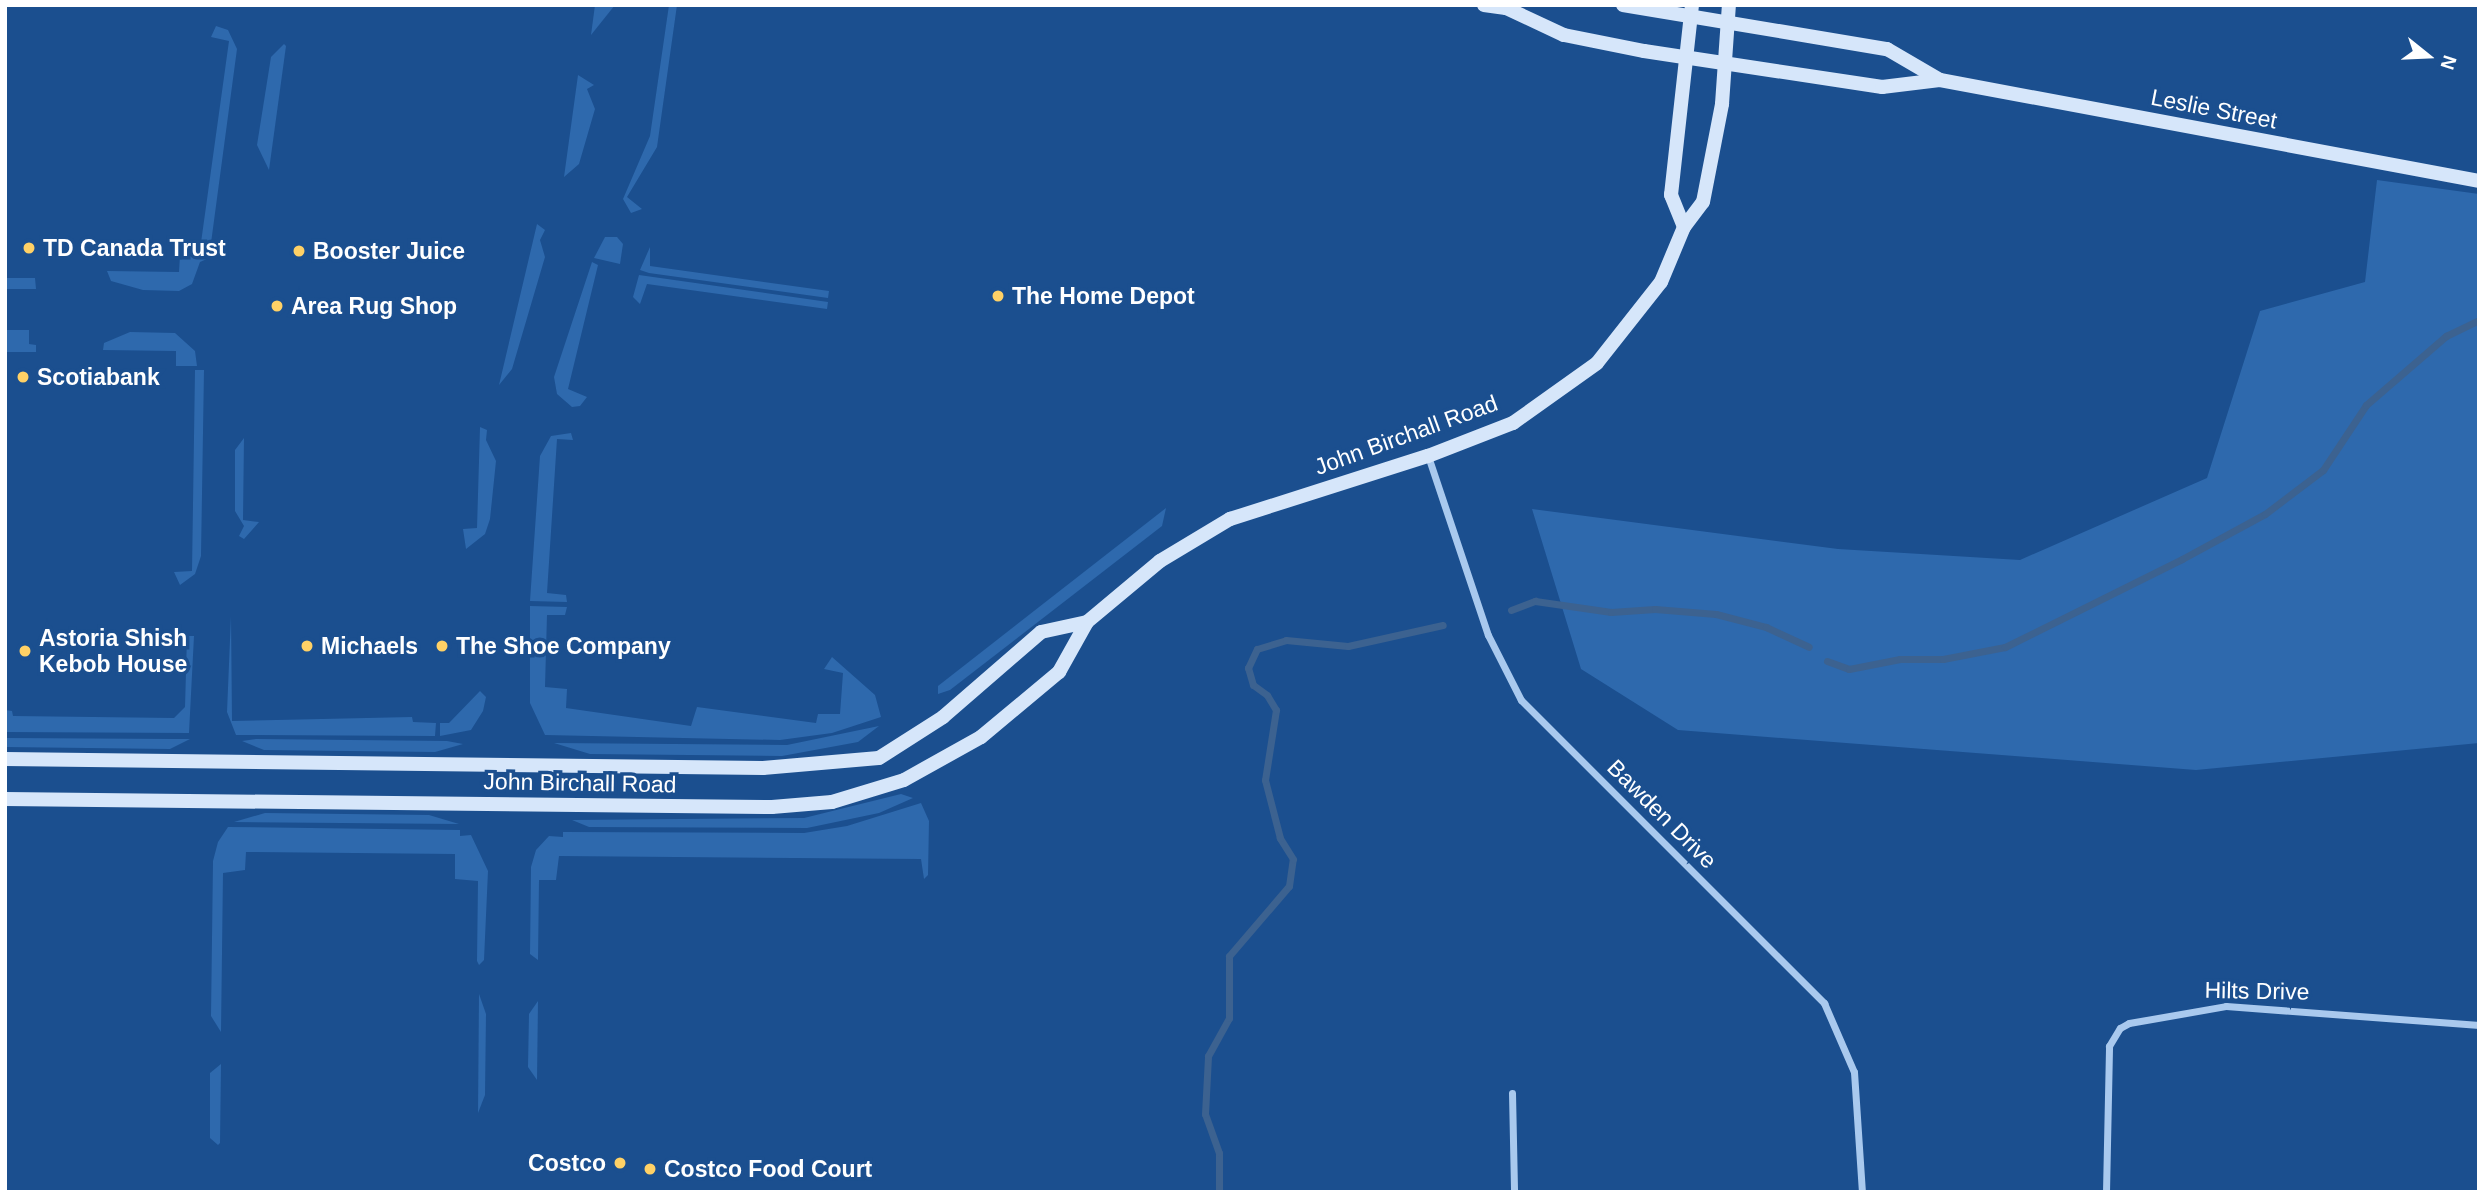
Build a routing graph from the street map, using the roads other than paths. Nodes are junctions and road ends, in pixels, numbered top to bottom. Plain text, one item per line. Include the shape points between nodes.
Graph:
1 (1484, 5) edge
2 (1522, 5) edge
3 (1623, 5) edge
4 (1729, 5) edge
5 (1506, 8) junction
6 (1692, 10) edge
7 (1728, 22) junction
8 (1686, 54) junction
9 (1726, 60) junction
10 (1940, 80) junction
11 (2479, 181) edge
12 (1684, 227) junction
13 (1428, 456) junction
14 (1087, 622) junction
15 (5, 759) edge
16 (5, 799) edge
17 (2479, 1025) edge
18 (1512, 1093) dead end
19 (1514, 1192) edge
20 (1862, 1192) edge
21 (2106, 1192) edge

1 - 5 street, Leslie Street
2 - 5 street, Leslie Street
3 - 6 street, Leslie Street
4 - 7 street, John Birchall Road
5 - 8 street, Leslie Street via 1564,35
6 - 7 street, Leslie Street
6 - 8 street
7 - 9 street, John Birchall Road
7 - 10 street, Leslie Street via 1887,49
8 - 9 street, Leslie Street
8 - 12 street via 1671,195
9 - 10 street, Leslie Street via 1882,87
9 - 12 street, John Birchall Road via 1703,202
10 - 11 street, Leslie Street
12 - 13 street, John Birchall Road via 1661,282 1597,363 1513,423
13 - 14 street, John Birchall Road via 1230,519 1160,561
13 - 20 street, Bawden Drive via 1488,635 1521,700 1824,1003 1854,1072
14 - 15 street, John Birchall Road via 1041,632 943,717 879,758 763,768
14 - 16 street, John Birchall Road via 1059,672 981,737 904,780 832,802 714,808
17 - 21 street, Hilts Drive via 2226,1006 2129,1023 2120,1028 2109,1046
18 - 19 street

